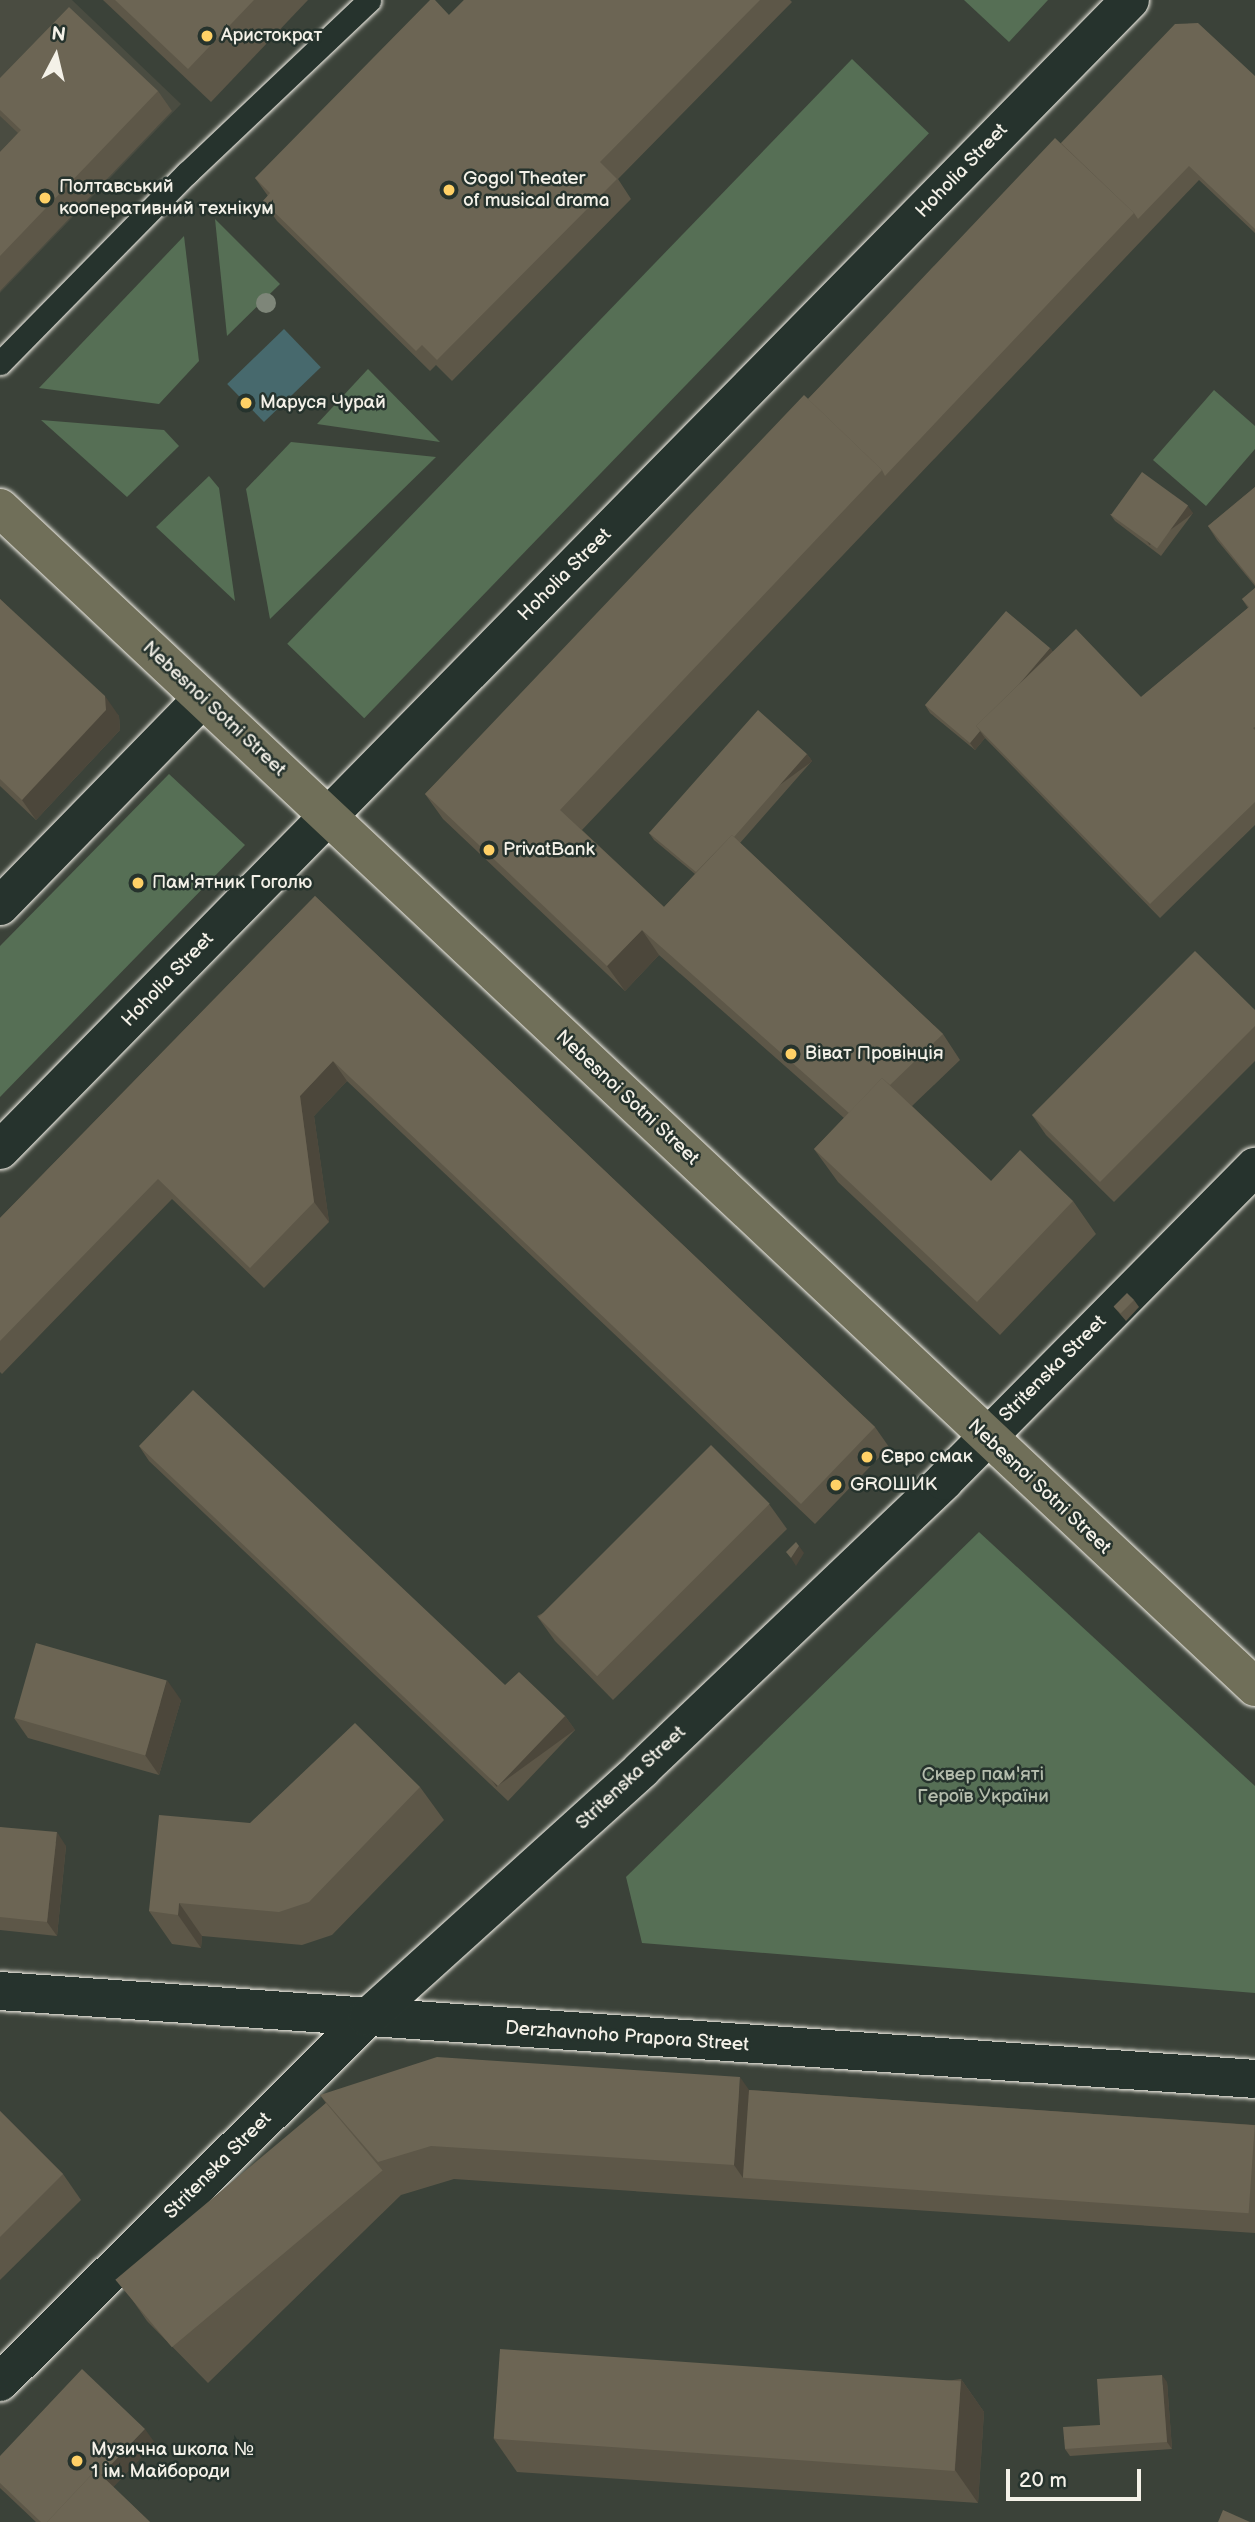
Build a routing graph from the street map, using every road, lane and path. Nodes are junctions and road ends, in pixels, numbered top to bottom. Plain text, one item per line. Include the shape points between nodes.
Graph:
1 (369, 0) edge
2 (1130, 0) edge
3 (0, 363) edge
4 (0, 508) edge
5 (202, 699) junction
6 (329, 815) junction
7 (0, 906) edge
8 (0, 1150) edge
9 (1255, 1167) edge
10 (985, 1437) junction
11 (1255, 1687) edge
12 (0, 1991) edge
13 (368, 2017) junction
14 (1255, 2079) edge
15 (0, 2382) edge

1 - 3 lane via 187,173
2 - 6 street, Hoholia Street
4 - 5 main road, Nebesnoi Sotni Street
5 - 6 main road, Nebesnoi Sotni Street
5 - 7 street
6 - 8 street, Hoholia Street
6 - 10 main road, Nebesnoi Sotni Street
9 - 10 street, Stritenska Street
10 - 11 main road, Nebesnoi Sotni Street
10 - 13 street, Stritenska Street via 642,1769
12 - 13 street, Derzhavnoho Prapora Street
13 - 14 street, Derzhavnoho Prapora Street
13 - 15 street, Stritenska Street

